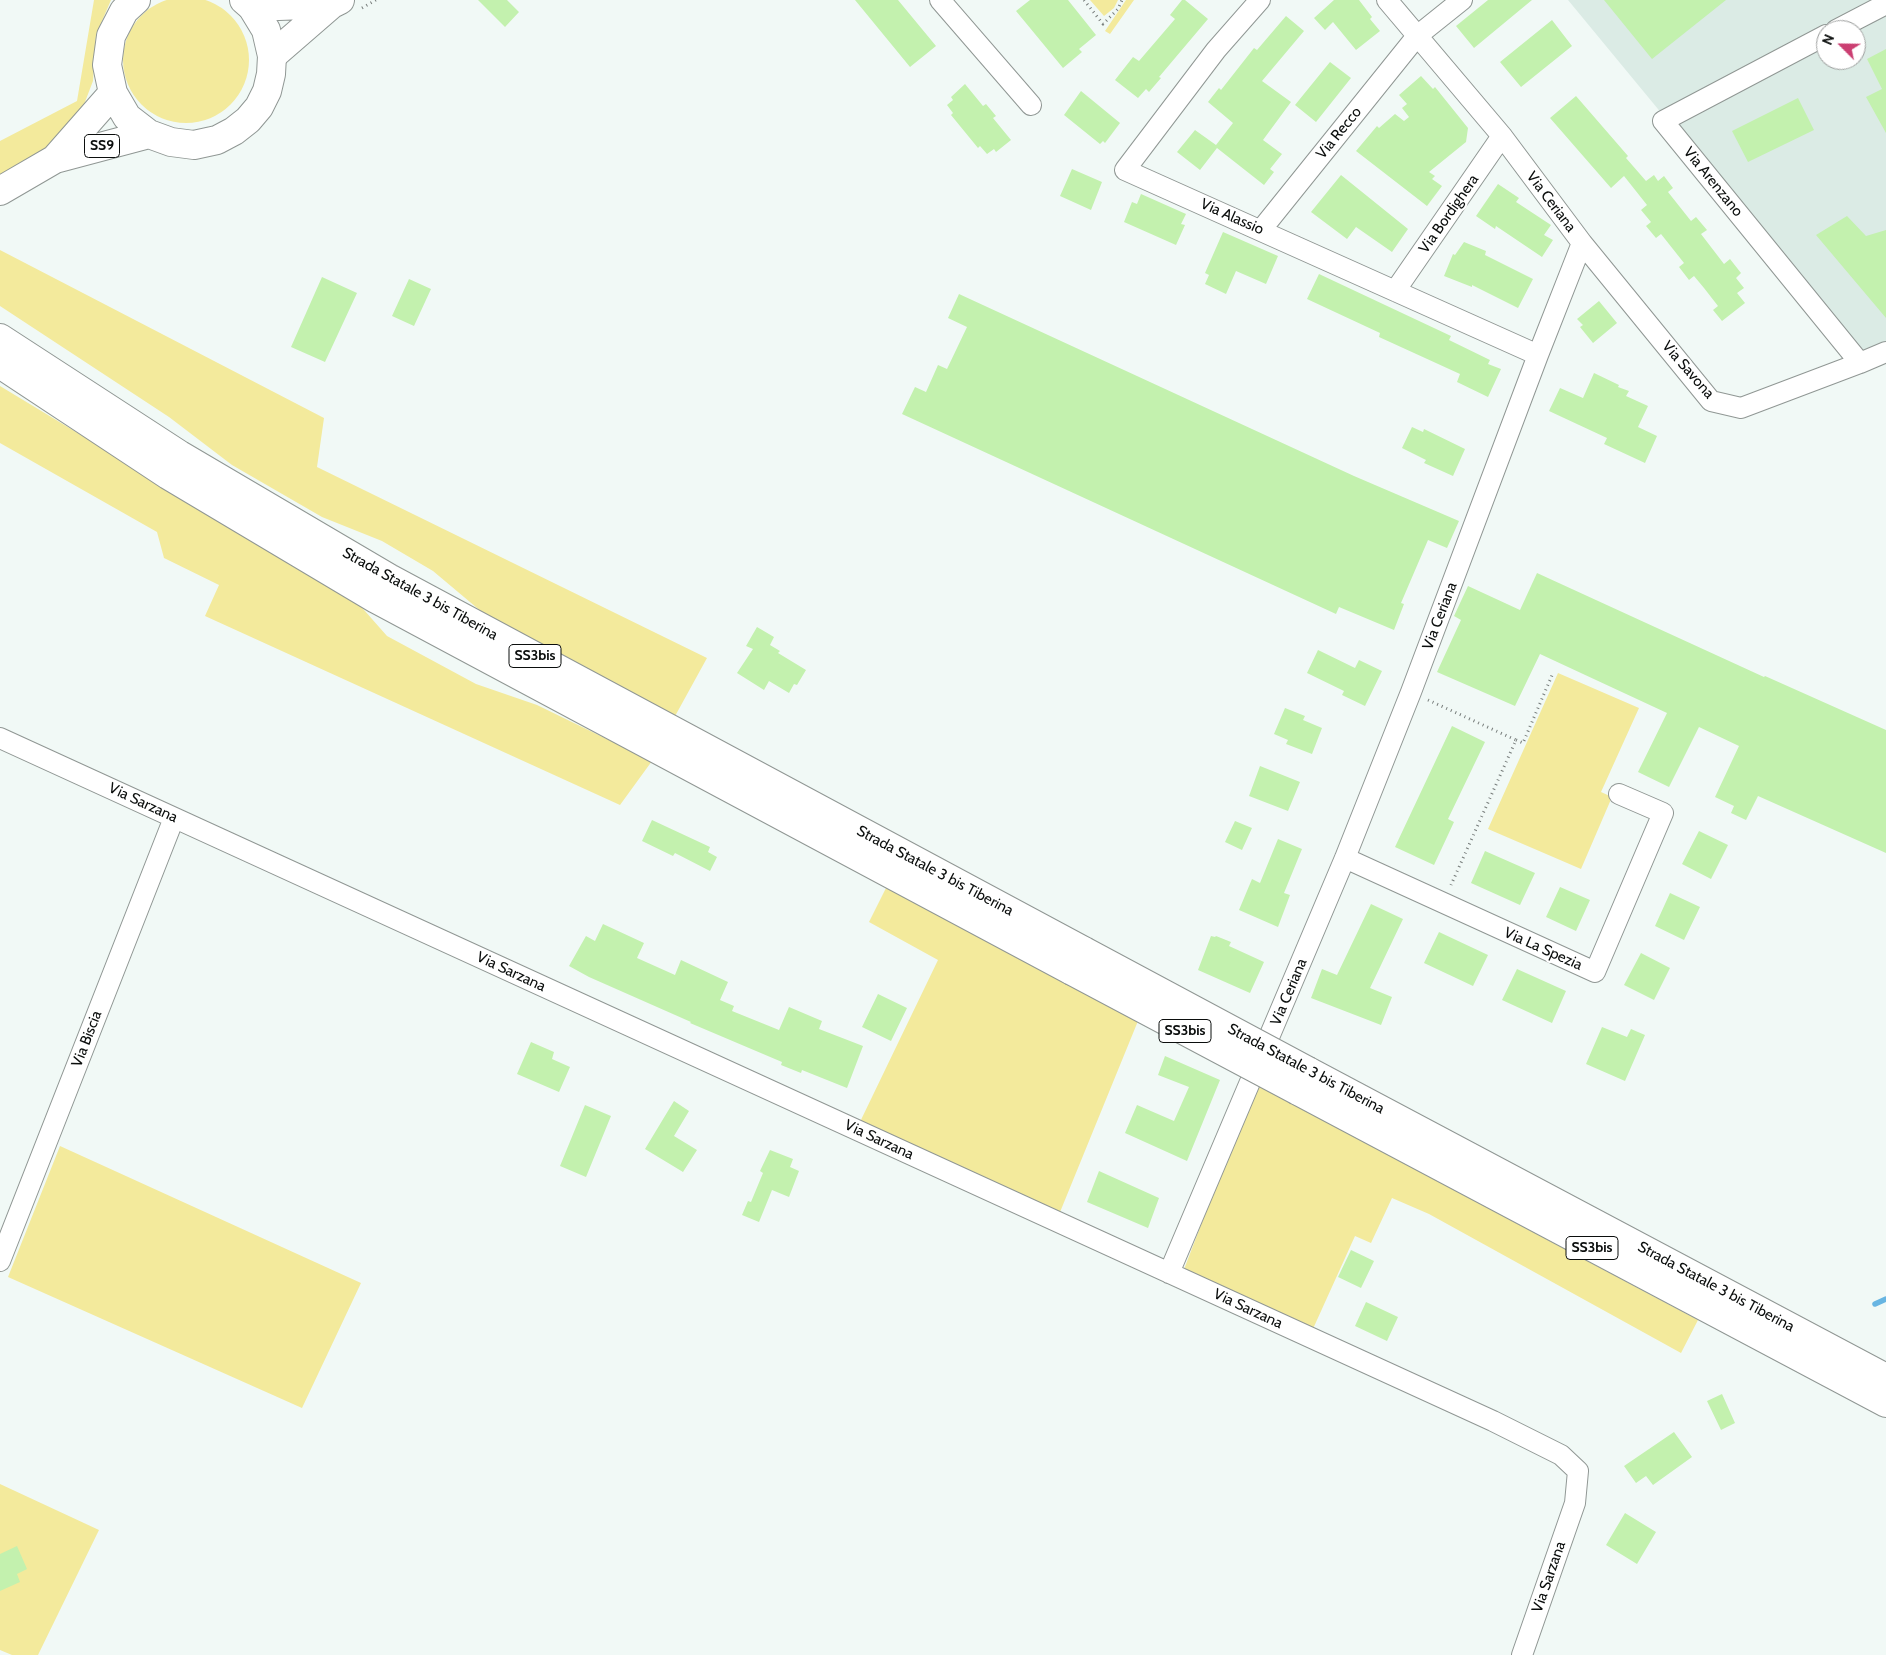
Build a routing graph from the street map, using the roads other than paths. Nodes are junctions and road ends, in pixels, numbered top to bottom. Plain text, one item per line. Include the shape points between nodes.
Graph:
1 (136, 0) edge
2 (940, 0) edge
3 (1260, 0) edge
4 (1387, 0) edge
5 (1462, 0) edge
6 (336, 2) edge
7 (248, 4) edge
8 (1886, 4) edge
9 (1855, 20) edge
10 (1416, 36) junction
11 (1816, 40) edge
12 (272, 56) junction
13 (113, 93) junction
14 (1030, 104) dead end
15 (149, 134) junction
16 (1502, 136) junction
17 (55, 159) junction
18 (0, 191) edge
19 (1261, 230) junction
20 (1582, 243) junction
21 (1395, 291) junction
22 (0, 338) edge
23 (1886, 352) edge
24 (1538, 355) junction
25 (1860, 363) junction
26 (0, 364) edge
27 (0, 738) edge
28 (1619, 794) dead end
29 (174, 818) junction
30 (1345, 858) junction
31 (1078, 961) junction
32 (1303, 1081) junction
33 (0, 1261) edge
34 (1169, 1273) junction
35 (1886, 1378) edge
36 (1886, 1403) edge
37 (1522, 1655) edge

1 - 13 main road via 124,11 111,36 107,65
2 - 14 street
3 - 19 street, Via Alassio via 1216,50 1125,170
4 - 10 street, Via Ceriana
5 - 10 street, Via Recco
6 - 7 main road
6 - 12 main road
7 - 12 main road via 266,30
8 - 9 street
10 - 16 street, Via Ceriana
10 - 19 street, Via Recco
11 - 25 street, Via Arenzano via 1664,121
12 - 15 main road via 267,91 259,107 234,131 217,140 194,145 170,142
13 - 15 main road via 127,116
13 - 17 main road, SS9
15 - 17 main road, SS9
16 - 20 street, Via Ceriana
16 - 21 street, Via Bordighera
17 - 18 main road, SS9
19 - 21 street, Via Alassio
20 - 24 street, Via Ceriana
20 - 25 street, Via Savona via 1711,401 1742,408
21 - 24 street, Via Alassio
22 - 31 main road, Strada Statale 3 bis Tiberina / SS3bis via 180,455 389,578
23 - 25 street
24 - 30 street, Via Ceriana via 1412,692
26 - 31 main road, Strada Statale 3 bis Tiberina / SS3bis via 168,475 376,599
27 - 29 street, Via Sarzana
28 - 30 street, Via La Spezia via 1663,813 1595,972
29 - 33 street, Via Biscia
29 - 34 street, Via Sarzana
30 - 34 street, Via Ceriana
31 - 32 main road, Strada Statale 3 bis Tiberina / SS3bis, bridge
32 - 35 main road, Strada Statale 3 bis Tiberina / SS3bis
32 - 36 main road, Strada Statale 3 bis Tiberina / SS3bis
34 - 37 street, Via Sarzana via 1493,1421 1561,1455 1578,1471 1575,1503

